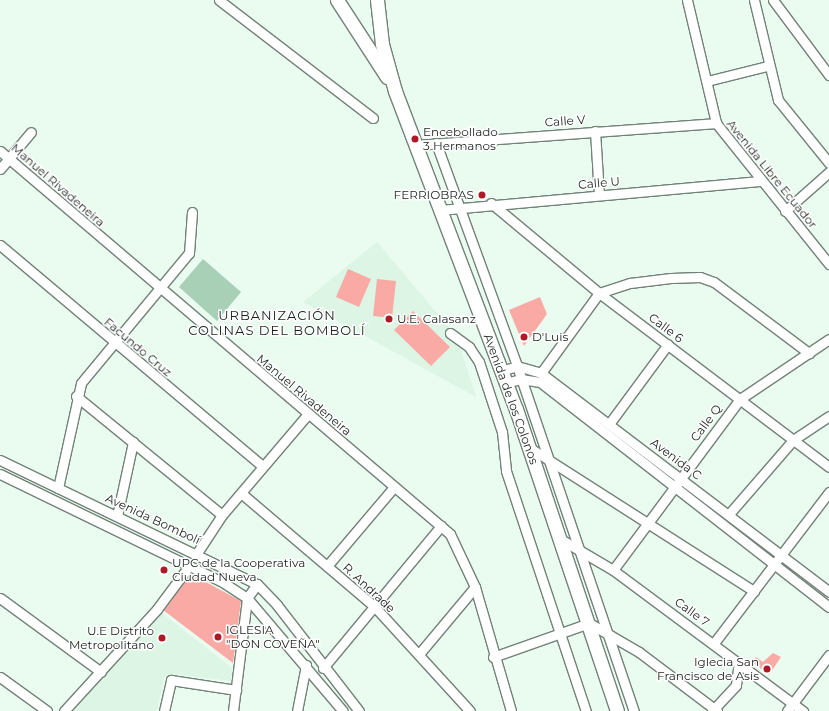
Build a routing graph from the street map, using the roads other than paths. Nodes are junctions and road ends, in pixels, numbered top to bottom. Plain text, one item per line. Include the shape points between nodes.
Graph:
1 (219, 0) edge
2 (337, 0) edge
3 (377, 0) edge
4 (687, 0) edge
5 (754, 0) edge
6 (773, 0) edge
7 (767, 66) junction
8 (829, 75) edge
9 (707, 81) junction
10 (395, 91) junction
11 (373, 118) dead end
12 (716, 123) junction
13 (595, 131) junction
14 (31, 132) dead end
15 (436, 143) junction
16 (417, 145) junction
17 (0, 151) edge
18 (9, 159) junction
19 (829, 163) edge
20 (0, 169) edge
21 (829, 172) edge
22 (760, 181) junction
23 (598, 195) junction
24 (492, 203) junction
25 (459, 207) junction
26 (440, 210) junction
27 (785, 211) junction
28 (192, 212) dead end
29 (0, 245) edge
30 (829, 264) edge
31 (161, 290) junction
32 (598, 293) junction
33 (450, 333) dead end
34 (829, 339) edge
35 (113, 343) junction
36 (668, 344) junction
37 (809, 353) junction
38 (518, 366) junction
39 (541, 373) junction
40 (503, 377) junction
41 (521, 379) junction
42 (76, 396) junction
43 (740, 399) junction
44 (308, 414) junction
45 (829, 416) edge
46 (609, 424) junction
47 (793, 440) junction
48 (133, 442) junction
49 (530, 448) junction
50 (549, 459) junction
51 (0, 460) edge
52 (262, 466) junction
53 (829, 467) edge
54 (0, 474) edge
55 (680, 476) junction
56 (673, 486) junction
57 (394, 487) junction
58 (58, 488) junction
59 (829, 492) edge
60 (241, 493) junction
61 (729, 514) junction
62 (222, 515) junction
63 (117, 516) junction
64 (645, 522) junction
65 (441, 526) junction
66 (562, 540) junction
67 (580, 551) junction
68 (197, 553) junction
69 (781, 554) junction
70 (774, 564) junction
71 (189, 566) junction
72 (327, 566) junction
73 (613, 570) junction
74 (257, 584) junction
75 (475, 587) junction
76 (754, 591) junction
77 (829, 592) edge
78 (0, 598) edge
79 (247, 598) junction
80 (374, 606) junction
81 (829, 607) edge
82 (589, 623) junction
83 (606, 631) junction
84 (560, 634) junction
85 (714, 643) junction
86 (419, 654) junction
87 (829, 655) edge
88 (493, 657) junction
89 (739, 662) junction
90 (306, 665) junction
91 (323, 668) junction
92 (102, 672) junction
93 (753, 673) junction
94 (1, 680) edge
95 (736, 685) junction
96 (236, 690) junction
97 (793, 703) junction
98 (715, 710) edge
99 (48, 711) edge
100 (64, 711) edge
101 (164, 711) edge
102 (233, 711) edge
103 (297, 711) edge
104 (343, 711) edge
105 (359, 711) edge
106 (470, 711) edge
107 (512, 711) edge
108 (586, 711) edge
109 (617, 711) edge
110 (634, 711) edge
111 (787, 711) edge
112 (803, 711) edge

1 - 11 street
2 - 10 highway, Avenida de los Colonos
3 - 10 highway, Avenida de los Colonos via 382,44
4 - 9 street, Avenida Libre Ecuador
5 - 7 street
6 - 8 street
7 - 9 street
7 - 19 street via 778,100
9 - 12 street, Avenida Libre Ecuador
10 - 16 highway, Avenida de los Colonos
12 - 13 street, Calle V
12 - 22 street, Avenida Libre Ecuador
13 - 15 street, Calle V
13 - 23 street
14 - 18 street
15 - 16 street, Calle V
15 - 25 street
16 - 26 highway, Avenida de los Colonos
17 - 18 street, Manuel Rivadeneira
18 - 20 street
18 - 31 street, Manuel Rivadeneira
21 - 27 street
22 - 23 street, Calle U
22 - 27 street, Avenida Libre Ecuador
23 - 24 street, Calle U
24 - 25 street, Calle U
24 - 32 street, Calle 6
25 - 26 street, Calle U
25 - 38 street
26 - 40 highway, Avenida de los Colonos
27 - 30 street, Avenida Libre Ecuador
28 - 31 street via 191,249
29 - 35 street, Facundo Cruz
31 - 35 street
31 - 44 street, Manuel Rivadeneira
32 - 36 street, Calle 6
32 - 37 street via 638,282 707,278
32 - 39 street
33 - 84 street via 469,347 479,362 502,432 506,471
34 - 37 street, Calle Q
35 - 42 street via 83,380
35 - 52 street, Facundo Cruz
36 - 43 street, Calle 6
36 - 46 street
37 - 43 street, Calle Q
38 - 39 street, Avenida C
38 - 40 street
38 - 41 street
39 - 46 street, Avenida C
40 - 41 street, Avenida C
40 - 49 highway, Avenida de los Colonos
41 - 50 street
41 - 56 street, Avenida C via 540,382
42 - 48 street
42 - 58 street
43 - 47 street, Calle 6
43 - 55 street, Calle Q
44 - 52 street
44 - 57 street, Manuel Rivadeneira
45 - 47 street
46 - 55 street, Avenida C
47 - 53 street, Calle 6
47 - 61 street
48 - 62 street
48 - 63 street
49 - 50 street
49 - 66 highway, Avenida de los Colonos
50 - 64 street
50 - 67 street
51 - 58 street, Avenida Bombolí
52 - 60 street
54 - 71 street
55 - 56 street, Calle Q
55 - 61 street, Avenida C
56 - 64 street, Calle Q
56 - 70 street, Avenida C
57 - 65 street, Manuel Rivadeneira
57 - 72 street
58 - 63 street, Avenida Bombolí
59 - 69 street
60 - 62 street
60 - 72 street, R. Andrade
61 - 69 street, Avenida C
62 - 68 street
63 - 68 street, Avenida Bombolí
64 - 73 street, Calle Q
64 - 76 street
65 - 75 street, Manuel Rivadeneira via 458,545
65 - 80 street
66 - 67 street, Calle 7
66 - 82 highway, Avenida de los Colonos
67 - 73 street, Calle 7
67 - 83 street
68 - 74 street, Avenida Bombolí
69 - 70 street
69 - 77 street, Avenida C
70 - 76 street
70 - 81 street, Avenida C
71 - 79 street
71 - 92 street
72 - 80 street, R. Andrade
73 - 85 street, Calle 7
74 - 79 street
74 - 91 street, Avenida Bombolí via 277,605
75 - 86 street
75 - 88 street, Manuel Rivadeneira
76 - 85 street
78 - 92 street
79 - 90 street
79 - 96 street
80 - 86 street, R. Andrade
80 - 91 street
82 - 83 street
82 - 84 street
82 - 109 highway, Avenida de los Colonos
83 - 98 street
83 - 110 street
84 - 88 street
84 - 108 street
85 - 89 street, Calle 7
86 - 106 street, R. Andrade
87 - 97 street
88 - 107 street, Manuel Rivadeneira
89 - 93 street, Calle 7
89 - 95 street
90 - 103 street
90 - 104 street
91 - 105 street, Avenida Bombolí
92 - 100 street
93 - 95 street
93 - 97 street, Calle 7
94 - 99 street
95 - 98 street
96 - 101 street via 171,680
96 - 102 street
97 - 111 street
97 - 112 street, Calle 7

